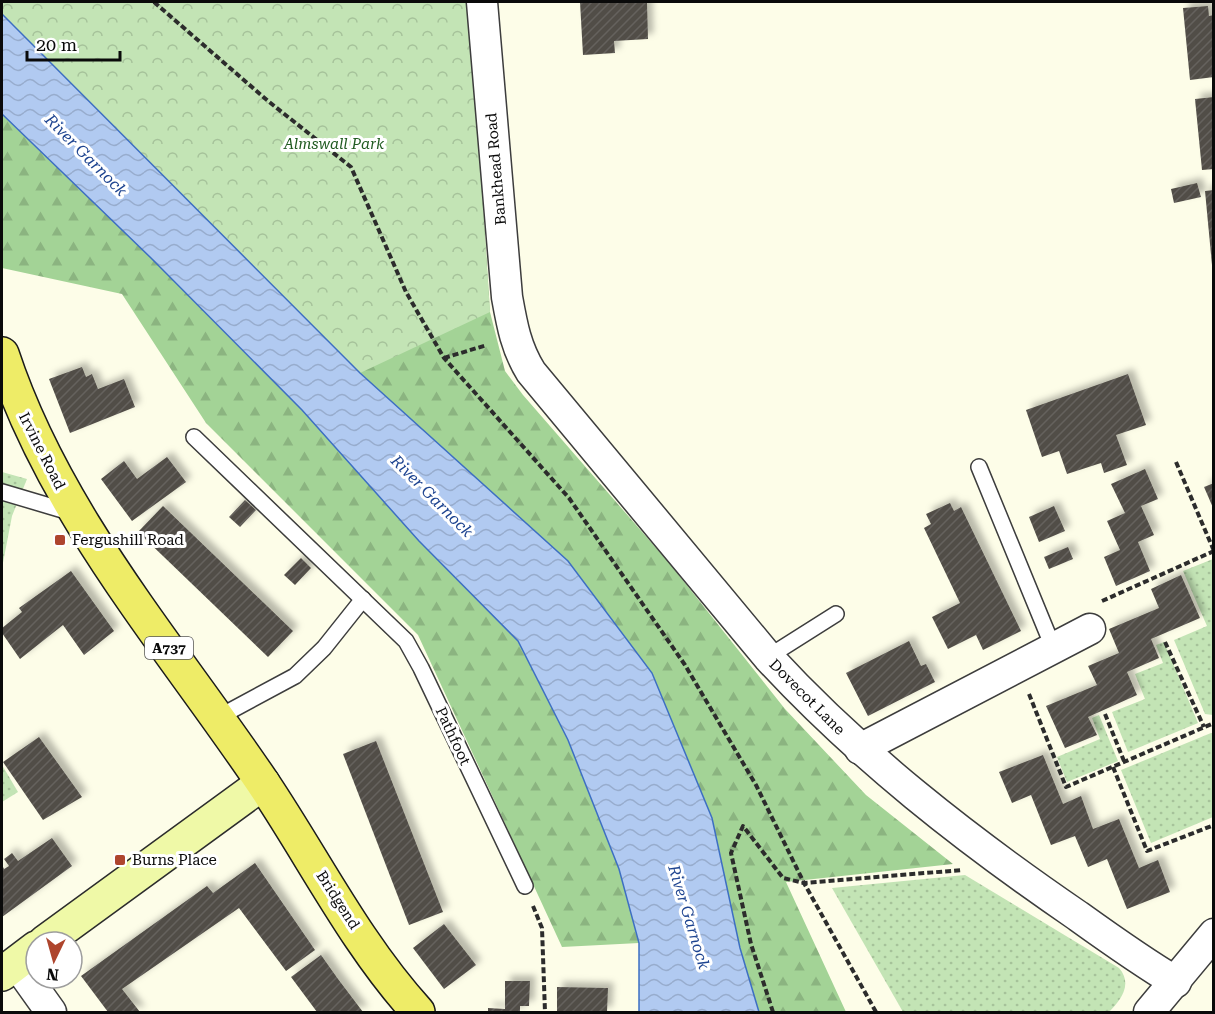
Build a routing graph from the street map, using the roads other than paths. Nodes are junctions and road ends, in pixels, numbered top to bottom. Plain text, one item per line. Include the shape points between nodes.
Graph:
1 (482, 2) edge
2 (514, 336) joint
3 (2, 354) edge
4 (194, 437) dead end
5 (979, 467) dead end
6 (2, 492) edge
7 (75, 514) junction
8 (363, 599) junction
9 (836, 614) dead end
10 (1090, 629) road end
11 (1053, 647) junction
12 (768, 657) junction
13 (217, 718) junction
14 (860, 749) junction
15 (263, 783) junction
16 (525, 886) road end
17 (61, 930) edge
18 (1214, 934) edge
19 (18, 962) edge
20 (1176, 982) junction
21 (51, 1012) edge
22 (418, 1012) edge
23 (1149, 1012) edge
24 (1180, 1012) edge

1 - 2 street, Bankhead Road via 507,297
2 - 12 street, Dovecot Lane via 531,372
3 - 7 main road, Irvine Road / A737 via 18,404
4 - 8 lane, Pathfoot
5 - 11 lane
6 - 7 lane
7 - 13 main road, A737
8 - 13 lane via 296,676
8 - 16 lane, Pathfoot via 406,641
9 - 12 lane
10 - 11 street
11 - 14 street
12 - 14 street, Dovecot Lane
13 - 15 main road, A737
14 - 20 street, Dovecot Lane via 1005,867
15 - 17 main road
15 - 22 main road, Bridgend / A737 via 374,956
18 - 20 street
19 - 21 street
20 - 23 street
20 - 24 street

